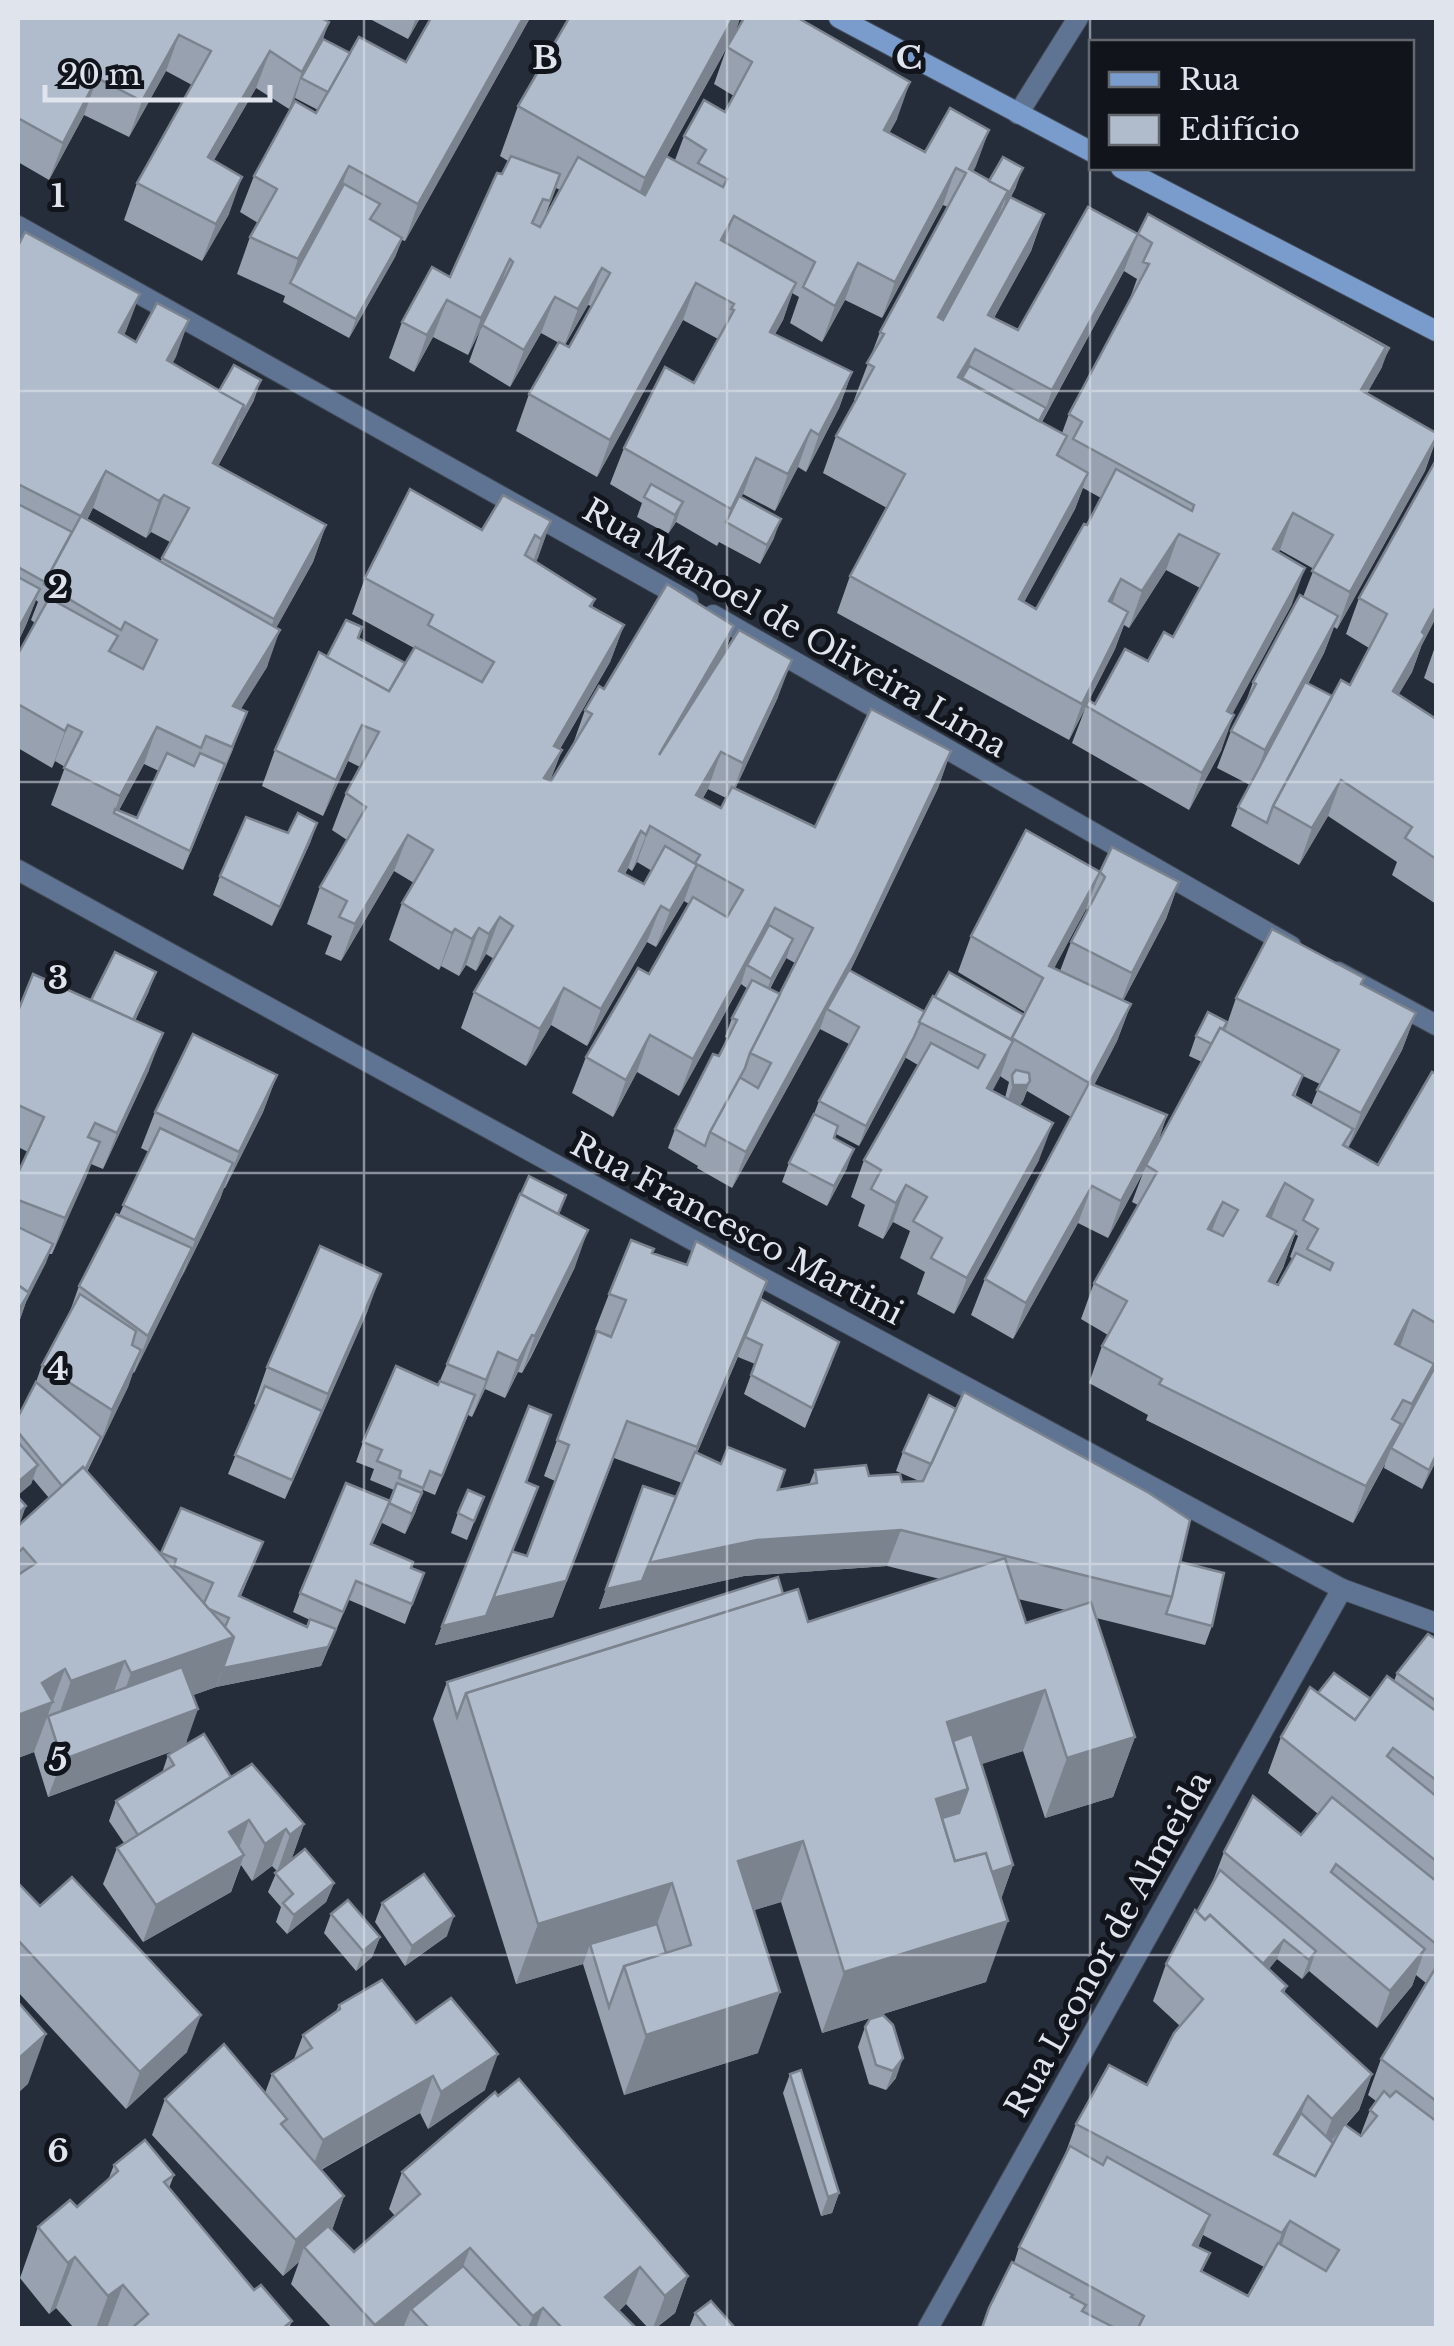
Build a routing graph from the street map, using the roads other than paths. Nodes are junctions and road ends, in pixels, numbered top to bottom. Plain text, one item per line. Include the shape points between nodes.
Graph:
1 (839, 18) edge
2 (1078, 18) edge
3 (1018, 114) junction
4 (1089, 150) edge
5 (1125, 170) edge
6 (18, 226) edge
7 (1436, 330) edge
8 (18, 870) edge
9 (1436, 1026) edge
10 (1342, 1589) junction
11 (1436, 1623) edge
12 (928, 2328) edge

1 - 3 main road
2 - 3 street
3 - 4 main road
5 - 7 main road
6 - 9 street, Rua Manoel de Oliveira Lima
8 - 10 street, Rua Francesco Martini
10 - 11 street, Rua Francesco Martini
10 - 12 street, Rua Leonor de Almeida

